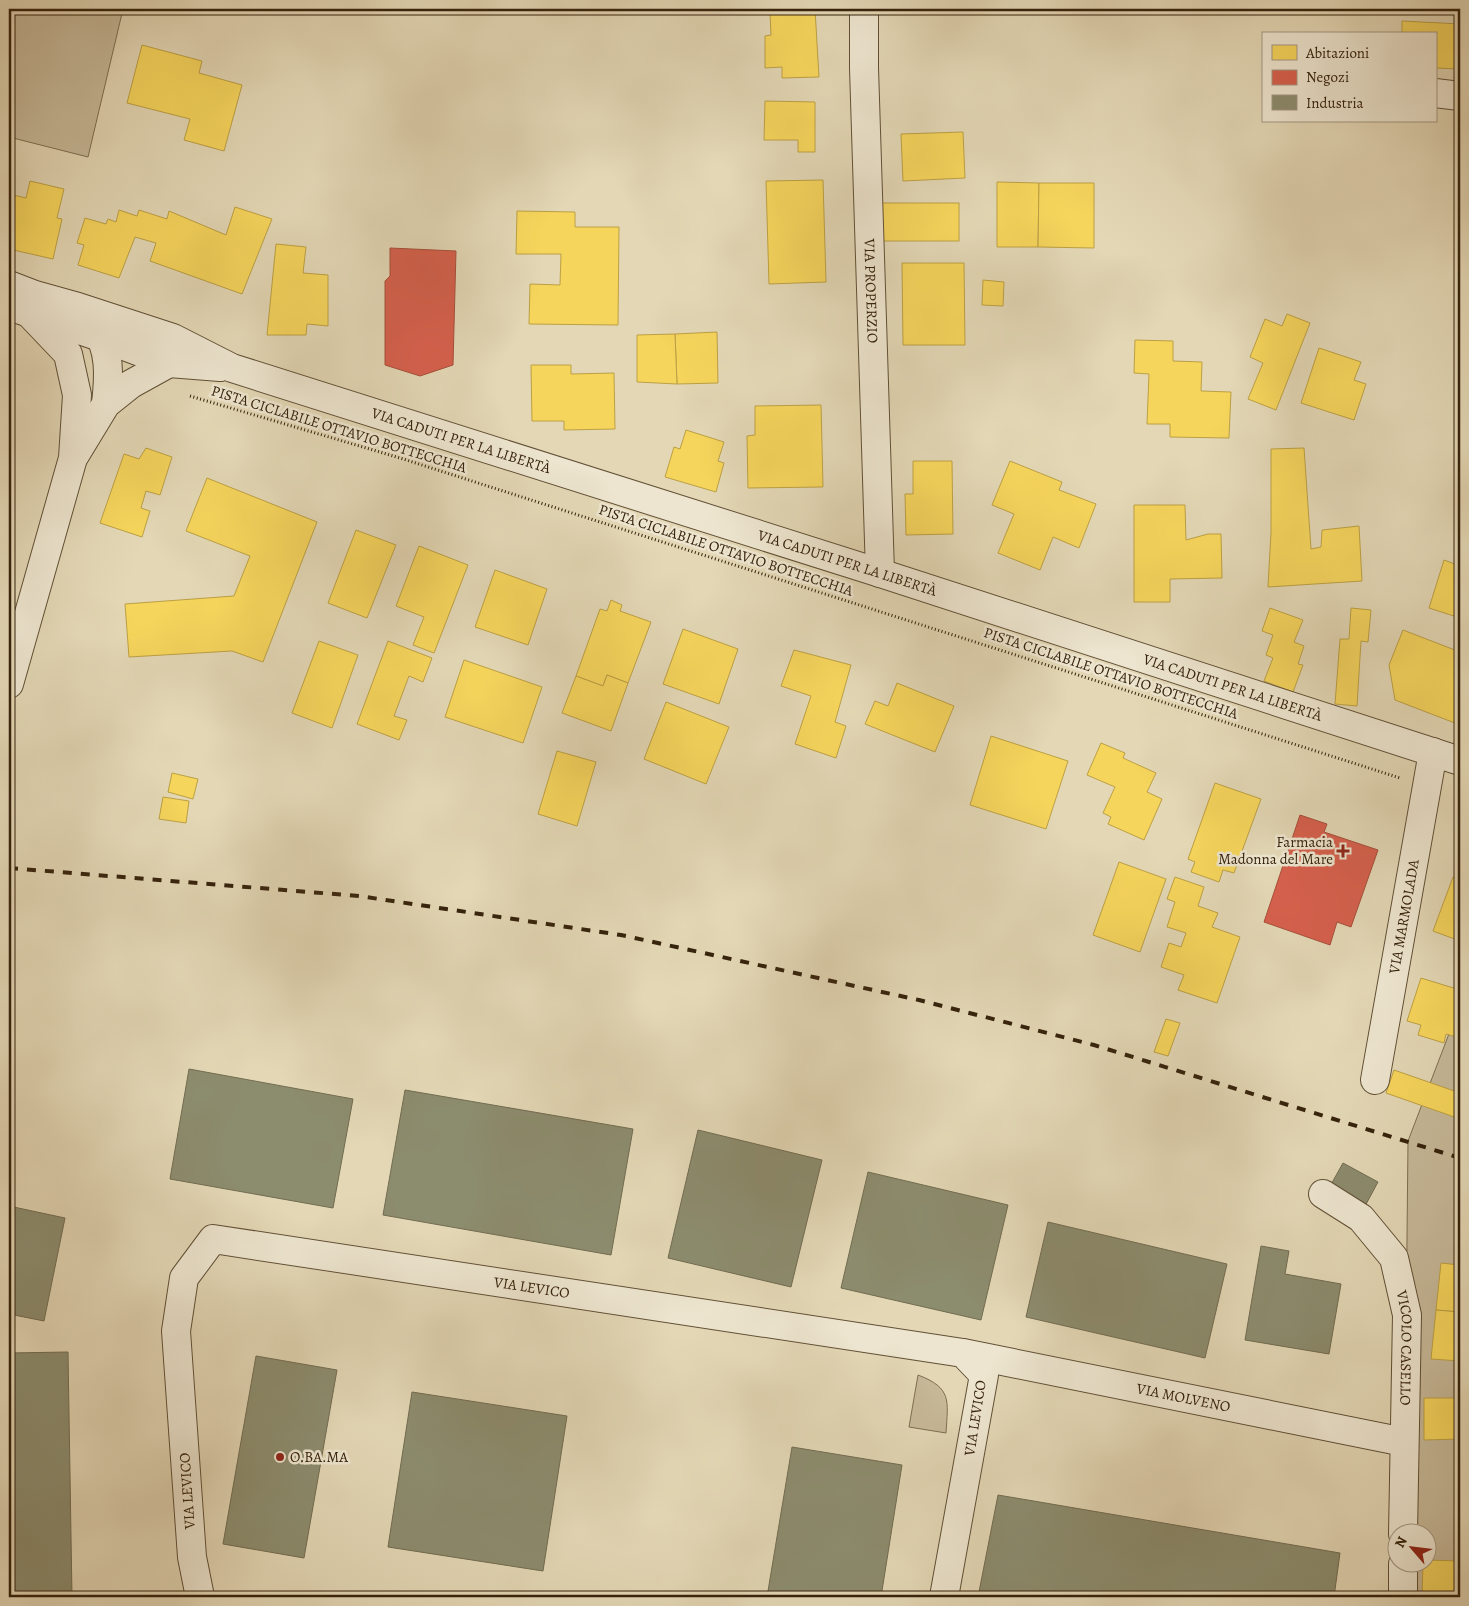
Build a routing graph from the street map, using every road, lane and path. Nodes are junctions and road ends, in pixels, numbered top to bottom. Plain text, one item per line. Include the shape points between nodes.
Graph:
1 (864, 9) edge
2 (1436, 93) edge
3 (1460, 96) edge
4 (9, 285) edge
5 (78, 307) junction
6 (19, 310) edge
7 (103, 338) junction
8 (170, 364) junction
9 (232, 368) junction
10 (184, 394) dead end
11 (106, 404) junction
12 (74, 458) junction
13 (880, 573) junction
14 (9, 684) edge
15 (1433, 752) junction
16 (1460, 761) edge
17 (1426, 786) junction
18 (1375, 1080) dead end
19 (1323, 1194) dead end
20 (963, 1353) junction
21 (1404, 1442) junction
22 (1403, 1524) edge
23 (1403, 1574) edge
24 (200, 1597) edge
25 (944, 1597) edge
26 (1403, 1597) edge

1 - 13 street, VIA PROPERZIO
2 - 3 street
4 - 5 street, VIA CADUTI PER LA LIBERTÀ
5 - 7 street
5 - 9 street, VIA CADUTI PER LA LIBERTÀ via 172,338
6 - 7 street, VIA CADUTI PER LA LIBERTÀ
6 - 12 street via 68,354 77,395
7 - 8 street, VIA CADUTI PER LA LIBERTÀ
7 - 11 street via 109,374
8 - 9 street, VIA CADUTI PER LA LIBERTÀ
8 - 11 street via 131,384
9 - 13 street, VIA CADUTI PER LA LIBERTÀ
10 - 17 path, PISTA CICLABILE OTTAVIO BOTTECCHIA via 400,458
11 - 12 street
12 - 14 street
13 - 15 street, VIA CADUTI PER LA LIBERTÀ
15 - 16 street, VIA CADUTI PER LA LIBERTÀ
15 - 17 street, VIA MARMOLADA
17 - 18 street, VIA MARMOLADA
19 - 21 street, VICOLO CASELLO via 1361,1218 1394,1258 1407,1315
20 - 21 street, VIA MOLVENO
20 - 24 street, VIA LEVICO via 213,1239 184,1278 176,1331 192,1557
20 - 25 street, VIA LEVICO via 984,1375
21 - 22 street, VICOLO CASELLO
23 - 26 street

